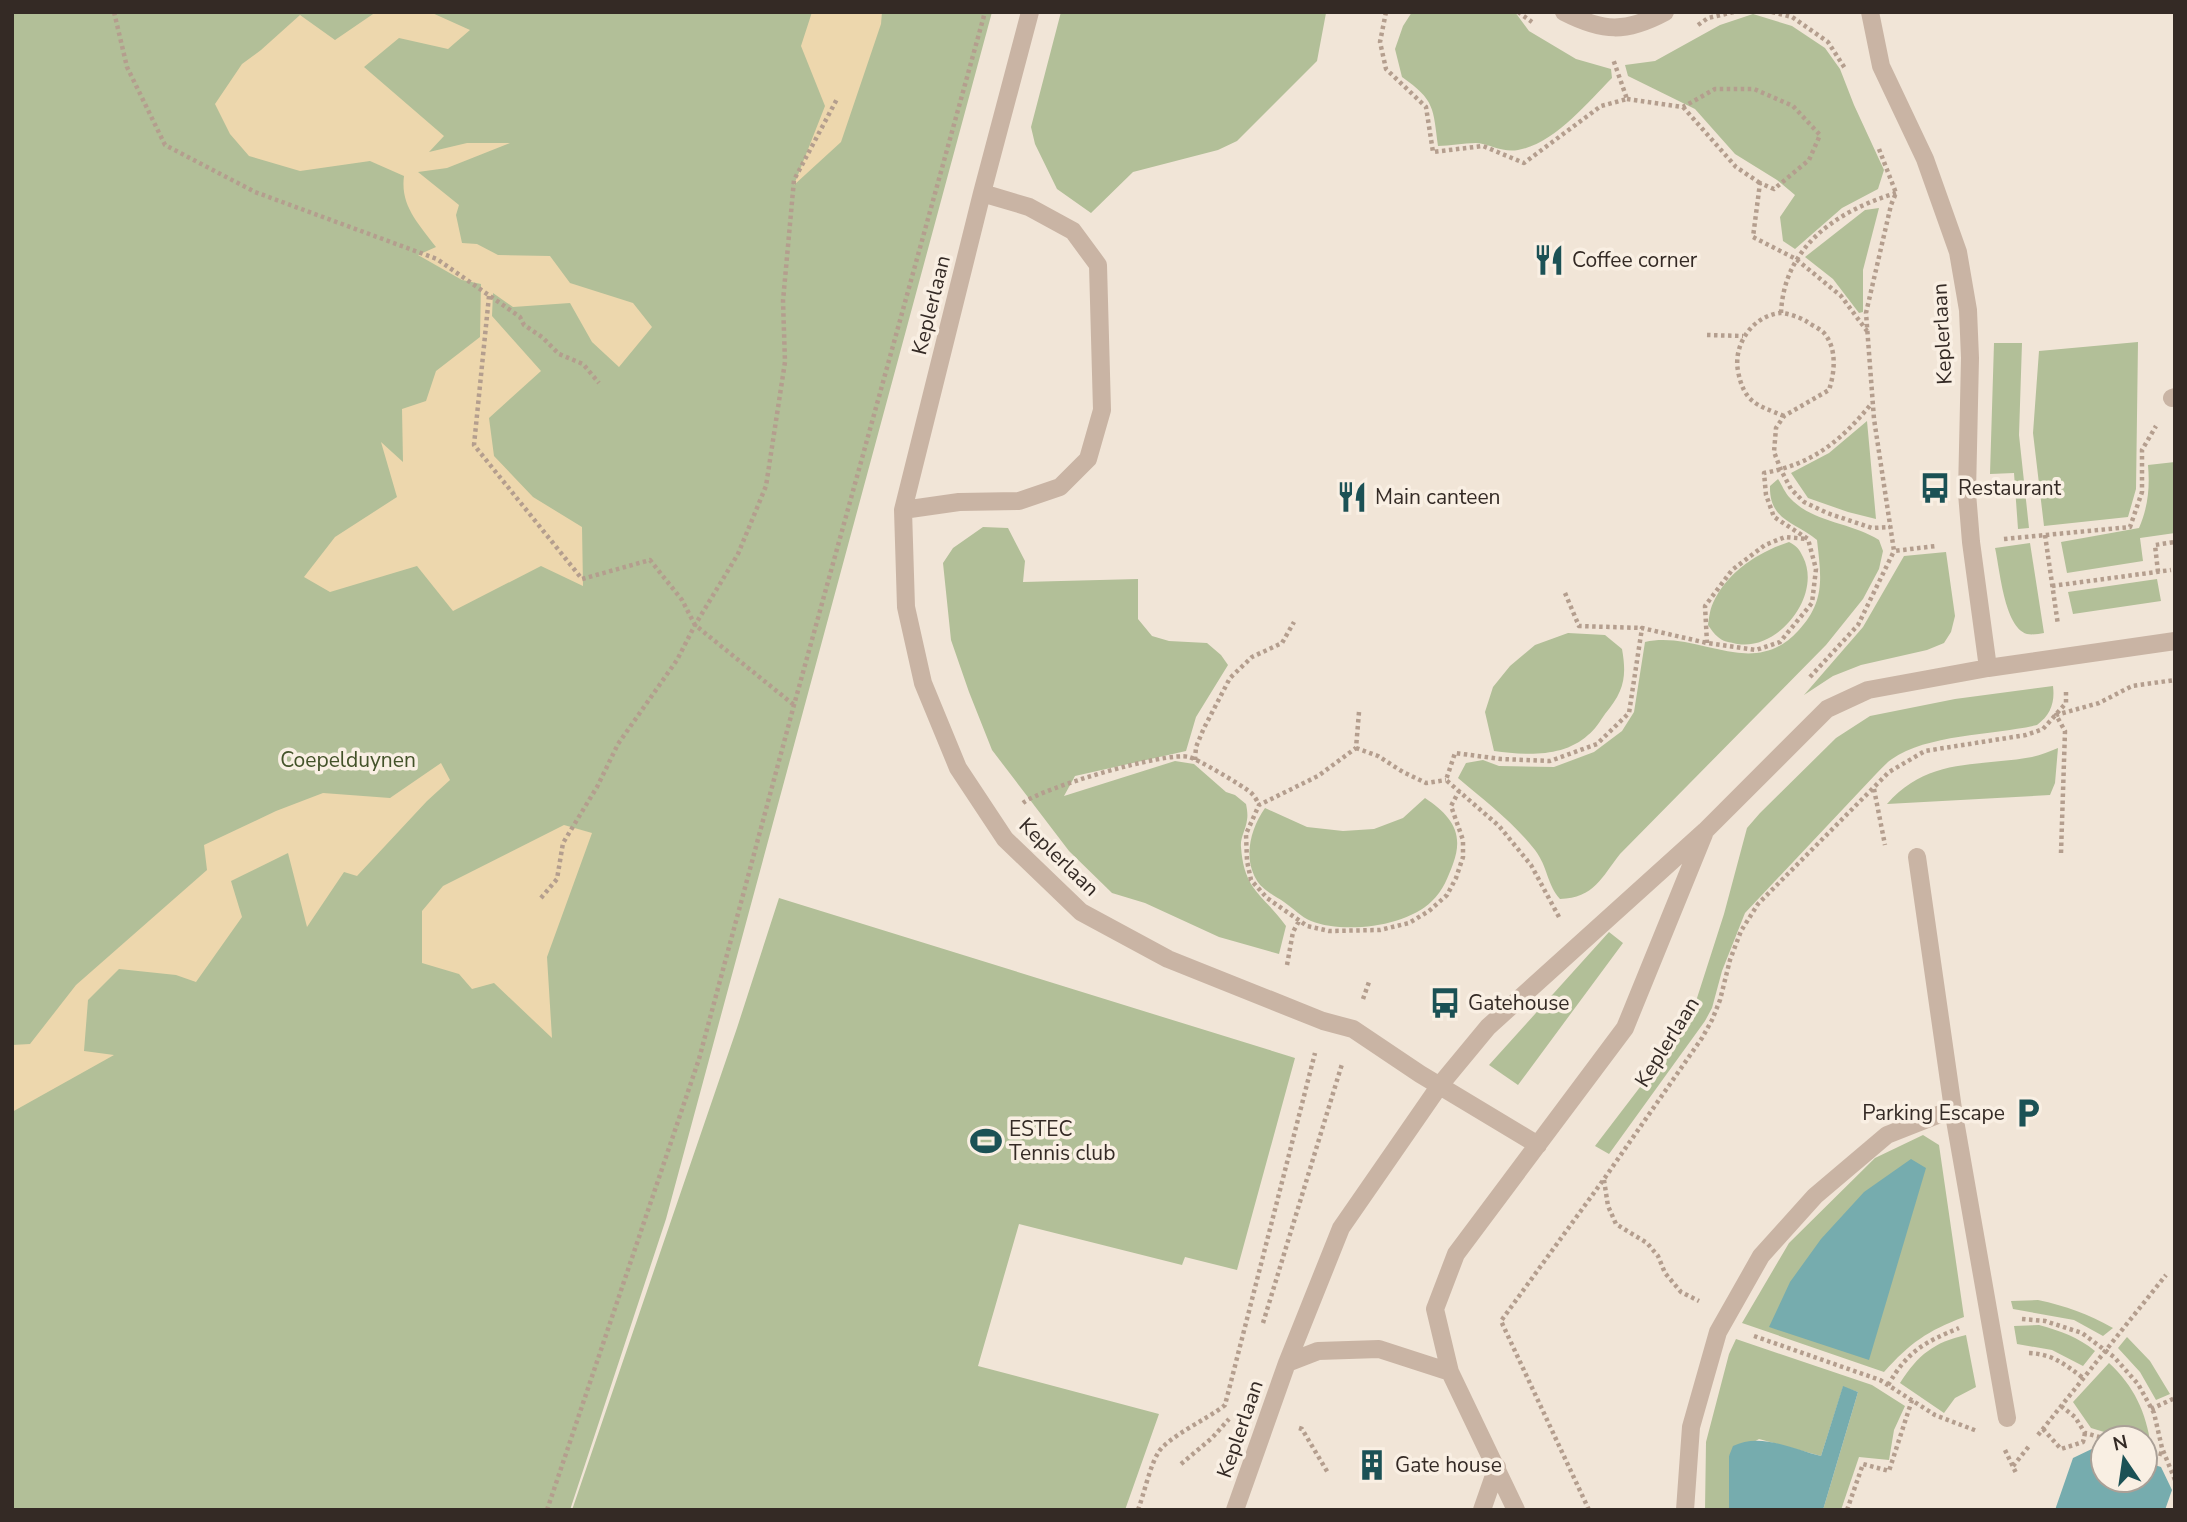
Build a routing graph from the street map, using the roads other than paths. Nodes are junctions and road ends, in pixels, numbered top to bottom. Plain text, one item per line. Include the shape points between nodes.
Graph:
1 (1030, 12) edge
2 (1564, 12) edge
3 (1665, 12) edge
4 (1870, 12) edge
5 (982, 193) junction
6 (903, 510) junction
7 (2175, 641) edge
8 (1988, 668) junction
9 (1705, 831) junction
10 (1917, 857) road end
11 (1440, 1085) junction
12 (1953, 1109) junction
13 (1538, 1145) junction
14 (1287, 1363) junction
15 (1450, 1372) junction
16 (2007, 1418) dead end
17 (1497, 1467) junction
18 (1235, 1510) edge
19 (1482, 1510) edge
20 (1516, 1510) edge
21 (1685, 1510) edge

1 - 5 lane, Keplerlaan
2 - 3 lane via 1587,24 1615,28 1642,24
4 - 8 lane, Keplerlaan via 1881,66 1924,159 1960,263 1970,358 1970,542
5 - 6 lane, Keplerlaan
5 - 6 lane via 1029,207 1073,231 1098,265 1102,410 1087,459 1060,487 1018,501 959,502
6 - 11 lane, Keplerlaan via 906,607 923,683 958,768 1005,839 1081,912 1168,959 1353,1029
7 - 8 lane, Keplerlaan
8 - 9 lane, Keplerlaan via 1868,690 1828,709
9 - 11 lane via 1488,1027
9 - 13 lane, Keplerlaan via 1625,1028
10 - 12 lane
11 - 13 lane, Keplerlaan
11 - 14 lane, Keplerlaan via 1341,1228
12 - 16 lane
12 - 21 lane via 1887,1135 1815,1196 1761,1256 1718,1332 1692,1427
13 - 15 lane, Keplerlaan via 1456,1254 1435,1309
14 - 15 lane, Keplerlaan via 1318,1351 1379,1349
14 - 18 lane, Keplerlaan
15 - 17 lane, Keplerlaan
17 - 19 lane
17 - 20 lane, Keplerlaan

